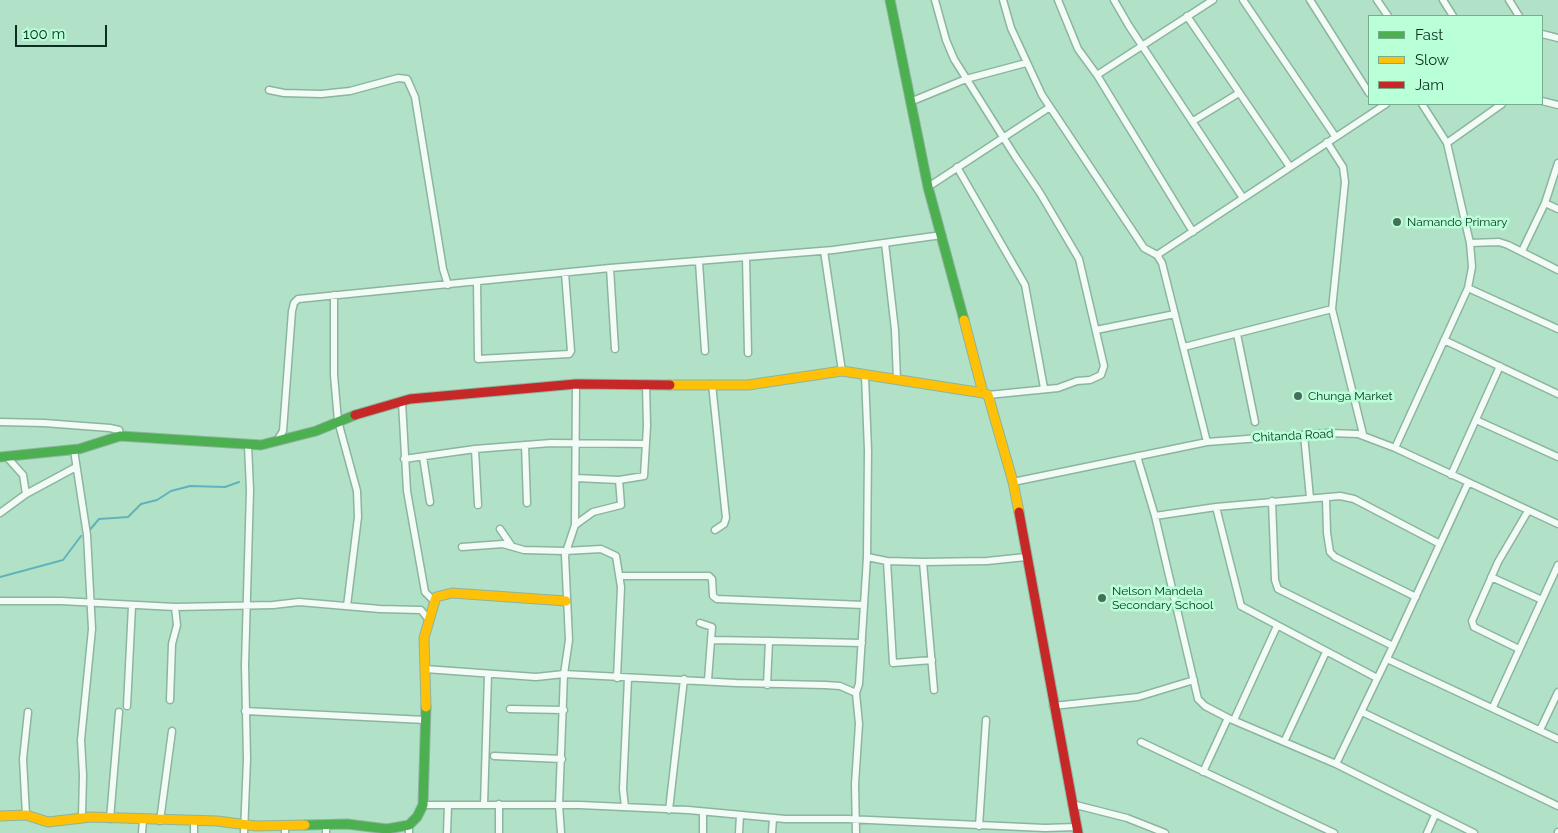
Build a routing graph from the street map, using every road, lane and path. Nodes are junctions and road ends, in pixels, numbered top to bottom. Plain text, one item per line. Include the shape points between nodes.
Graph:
1 (890, 0) edge
2 (935, 0) edge
3 (1003, 0) edge
4 (1058, 0) edge
5 (1114, 0) edge
6 (1213, 0) edge
7 (1243, 0) edge
8 (1310, 0) edge
9 (1377, 0) edge
10 (1443, 0) edge
11 (1509, 0) edge
12 (1387, 15) edge
13 (1452, 15) edge
14 (1518, 15) edge
15 (1187, 16) junction
16 (1543, 34) edge
17 (1558, 38) edge
18 (1144, 45) junction
19 (1026, 63) junction
20 (1097, 75) junction
21 (966, 79) junction
22 (269, 90) dead end
23 (1368, 91) edge
24 (1239, 93) junction
25 (1543, 101) edge
26 (910, 102) junction
27 (1423, 105) edge
28 (1501, 105) edge
29 (1558, 105) edge
30 (1377, 106) edge
31 (1050, 107) junction
32 (1193, 121) junction
33 (1002, 136) junction
34 (1335, 136) junction
35 (1327, 142) junction
36 (1447, 143) junction
37 (1558, 164) edge
38 (957, 167) junction
39 (1290, 167) junction
40 (928, 186) junction
41 (1243, 198) junction
42 (1545, 203) junction
43 (1558, 209) edge
44 (1193, 232) junction
45 (942, 235) junction
46 (885, 243) junction
47 (1470, 243) junction
48 (824, 251) junction
49 (1522, 251) junction
50 (1157, 256) junction
51 (746, 257) junction
52 (699, 262) junction
53 (610, 268) junction
54 (1558, 270) edge
55 (565, 273) junction
56 (477, 282) junction
57 (448, 285) junction
58 (1468, 288) junction
59 (334, 295) junction
60 (1332, 309) junction
61 (1175, 314) junction
62 (1558, 329) edge
63 (1096, 330) junction
64 (1237, 334) junction
65 (1444, 340) junction
66 (1184, 347) junction
67 (615, 349) dead end
68 (705, 351) dead end
69 (748, 353) dead end
70 (1500, 366) junction
71 (842, 371) junction
72 (865, 376) junction
73 (897, 380) junction
74 (576, 384) junction
75 (646, 384) junction
76 (712, 384) junction
77 (1044, 388) junction
78 (985, 394) junction
79 (1558, 394) edge
80 (402, 402) junction
81 (1476, 420) junction
82 (338, 421) junction
83 (0, 422) edge
84 (1255, 422) dead end
85 (1363, 434) junction
86 (1304, 435) junction
87 (120, 436) junction
88 (278, 439) junction
89 (1206, 442) junction
90 (576, 443) junction
91 (646, 444) junction
92 (525, 445) junction
93 (248, 446) junction
94 (1395, 448) junction
95 (475, 449) junction
96 (74, 450) junction
97 (1137, 456) junction
98 (3, 457) edge
99 (424, 457) junction
100 (1558, 457) edge
101 (404, 459) junction
102 (76, 467) junction
103 (1451, 475) junction
104 (576, 478) junction
105 (618, 480) junction
106 (1013, 482) junction
107 (1468, 484) junction
108 (26, 494) junction
109 (1310, 498) junction
110 (1326, 498) junction
111 (1272, 501) junction
112 (430, 502) dead end
113 (527, 503) dead end
114 (478, 505) dead end
115 (1216, 507) junction
116 (1528, 510) junction
117 (0, 513) edge
118 (1155, 516) junction
119 (1558, 524) edge
120 (575, 525) junction
121 (500, 529) dead end
122 (715, 530) dead end
123 (1440, 544) junction
124 (511, 545) junction
125 (462, 547) dead end
126 (565, 551) junction
127 (868, 557) junction
128 (1026, 557) junction
129 (887, 561) junction
130 (923, 562) junction
131 (1558, 565) edge
132 (620, 576) junction
133 (1491, 577) junction
134 (1416, 597) junction
135 (1542, 600) junction
136 (0, 601) edge
137 (434, 601) junction
138 (566, 601) junction
139 (91, 603) junction
140 (247, 605) junction
141 (864, 605) junction
142 (132, 606) junction
143 (348, 606) junction
144 (175, 607) junction
145 (428, 620) junction
146 (700, 623) dead end
147 (1277, 626) junction
148 (712, 640) junction
149 (769, 641) junction
150 (862, 643) junction
151 (1394, 646) junction
152 (1519, 649) junction
153 (1326, 652) junction
154 (1387, 659) junction
155 (932, 660) junction
156 (425, 669) junction
157 (488, 674) junction
158 (564, 674) junction
159 (617, 678) junction
160 (628, 678) junction
161 (1378, 678) junction
162 (684, 679) junction
163 (708, 680) junction
164 (1194, 680) junction
165 (767, 684) junction
166 (934, 690) dead end
167 (856, 692) junction
168 (1558, 692) edge
169 (170, 700) dead end
170 (127, 706) dead end
171 (1053, 706) junction
172 (1492, 707) junction
173 (510, 708) dead end
174 (564, 710) junction
175 (245, 711) junction
176 (28, 712) dead end
177 (119, 712) dead end
178 (1362, 712) junction
179 (1231, 719) junction
180 (425, 720) junction
181 (986, 720) dead end
182 (172, 730) dead end
183 (1540, 730) junction
184 (1558, 739) edge
185 (1141, 742) dead end
186 (1284, 742) junction
187 (494, 756) dead end
188 (562, 759) junction
189 (1336, 764) junction
190 (1203, 772) junction
191 (499, 804) junction
192 (1072, 804) junction
193 (423, 805) junction
194 (448, 805) junction
195 (484, 805) junction
196 (559, 805) junction
197 (1558, 806) edge
198 (625, 807) junction
199 (669, 810) junction
200 (703, 813) junction
201 (26, 815) junction
202 (740, 815) junction
203 (1435, 815) junction
204 (0, 816) edge
205 (82, 817) junction
206 (773, 818) junction
207 (110, 819) junction
208 (143, 820) junction
209 (856, 820) junction
210 (160, 821) junction
211 (194, 821) junction
212 (956, 825) junction
213 (979, 826) junction
214 (245, 829) edge
215 (285, 829) edge
216 (326, 829) edge
217 (409, 829) edge
218 (1077, 830) edge
219 (372, 831) edge
220 (142, 833) edge
221 (194, 833) edge
222 (447, 833) edge
223 (499, 833) edge
224 (561, 833) edge
225 (703, 833) edge
226 (739, 833) edge
227 (772, 833) edge
228 (856, 833) edge
229 (956, 833) edge
230 (1165, 833) edge
231 (1334, 833) edge
232 (1427, 833) edge
233 (1474, 833) edge

1 - 26 street
2 - 21 street via 946,40
3 - 19 street
4 - 20 street via 1078,49
5 - 18 street
6 - 15 street
7 - 34 street
8 - 23 street
9 - 12 street
10 - 13 street
11 - 14 street
15 - 18 street
15 - 24 street
16 - 17 street
18 - 20 street
18 - 32 street
19 - 21 street
19 - 31 street
20 - 44 street
21 - 26 street
21 - 33 street
22 - 57 street via 321,94 350,91 398,78 407,79 415,97 439,250
24 - 32 street
24 - 39 street
25 - 29 street
26 - 40 street
27 - 36 street
28 - 36 street
30 - 34 street
31 - 33 street
31 - 50 street via 1144,248
32 - 41 street
33 - 38 street
33 - 63 street via 1079,259
34 - 35 street
35 - 39 street
35 - 60 street via 1343,167 1345,182
36 - 47 street
37 - 42 street
38 - 40 street
38 - 77 street via 1026,285
39 - 41 street
40 - 45 street
41 - 44 street
42 - 43 street
42 - 49 street
44 - 50 street
45 - 46 street
45 - 78 street
46 - 48 street
46 - 73 street
47 - 49 street via 1499,242
47 - 58 street via 1472,267
48 - 51 street
48 - 71 street
49 - 54 street
50 - 61 street via 1162,263
51 - 52 street
51 - 69 street
52 - 53 street
52 - 68 street
53 - 55 street
53 - 67 street
55 - 56 street
55 - 56 street via 571,351 568,354 478,359
56 - 57 street
57 - 59 street
58 - 62 street
58 - 65 street
59 - 82 street via 334,376
59 - 88 street via 298,299 294,303 283,431
60 - 64 street
60 - 85 street
61 - 63 street
61 - 66 street
63 - 77 street via 1104,366 1101,375 1058,388
64 - 66 street
64 - 84 street
65 - 70 street
65 - 94 street
66 - 89 street
70 - 79 street
70 - 81 street
71 - 72 street
71 - 76 street via 748,385
72 - 73 street
72 - 127 street
73 - 78 street
74 - 75 street
74 - 80 street via 432,396
74 - 90 street
75 - 76 street
75 - 91 street
76 - 122 street via 726,518 724,524
77 - 78 street
78 - 106 street
80 - 82 street
80 - 101 street
81 - 100 street
81 - 103 street
82 - 88 street via 300,436
82 - 143 street via 357,491 358,508
83 - 87 street via 110,428 119,430
85 - 86 street, Chitanda Road
85 - 94 street, Chitanda Road
86 - 89 street, Chitanda Road
86 - 109 street
87 - 93 street via 155,436
87 - 96 street
88 - 93 street
89 - 97 street, Chitanda Road
90 - 91 street
90 - 92 street
90 - 104 street
91 - 105 street via 644,476
92 - 95 street
92 - 113 street
93 - 140 street
94 - 103 street, Chitanda Road
95 - 99 street
95 - 114 street
96 - 98 street
96 - 102 street
97 - 106 street, Chitanda Road
97 - 118 street
98 - 108 street via 23,475
99 - 101 street
99 - 112 street
101 - 137 street via 425,592
102 - 108 street
102 - 139 street via 87,536
103 - 107 street, Chitanda Road
104 - 105 street
104 - 120 street
105 - 120 street via 621,505 593,512
106 - 128 street
107 - 116 street, Chitanda Road
107 - 123 street
108 - 117 street
109 - 110 street
109 - 111 street
110 - 123 street via 1354,499
110 - 134 street via 1330,552
111 - 115 street
111 - 151 street via 1278,589
115 - 118 street
115 - 147 street via 1238,600 1245,609
116 - 119 street, Chitanda Road
116 - 133 street
118 - 164 street
120 - 126 street
121 - 124 street
123 - 134 street
124 - 125 street
124 - 126 street via 524,550
126 - 132 street via 606,549 619,560
126 - 138 street
127 - 129 street
127 - 141 street
128 - 130 street
128 - 171 street
129 - 130 street
129 - 155 street via 893,663
130 - 155 street
131 - 135 street
132 - 141 street via 709,576 713,596 717,599
132 - 159 street
133 - 135 street
133 - 152 street via 1472,625
134 - 151 street
135 - 152 street
136 - 139 street
137 - 138 street via 439,595 452,594
137 - 145 street
138 - 158 street via 569,640
139 - 142 street
139 - 205 street via 91,654 81,740
140 - 143 street via 299,602
140 - 144 street
140 - 175 street
141 - 150 street
142 - 144 street
142 - 170 street
143 - 145 street via 421,610
144 - 169 street via 177,625 172,644
145 - 156 street via 424,638
146 - 148 street via 710,625
147 - 153 street
147 - 179 street
148 - 149 street
148 - 163 street
149 - 150 street
149 - 165 street
150 - 167 street
151 - 154 street
152 - 172 street
153 - 161 street
153 - 186 street
154 - 161 street
154 - 172 street
155 - 166 street
156 - 157 street
156 - 180 street
157 - 158 street
157 - 195 street
158 - 159 street
158 - 174 street
159 - 160 street
160 - 162 street
160 - 198 street
161 - 178 street
162 - 163 street
162 - 199 street
163 - 165 street
164 - 171 street via 1138,697
164 - 179 street via 1198,699
165 - 167 street via 840,686
167 - 209 street via 859,724
168 - 183 street
171 - 192 street
172 - 183 street
173 - 174 street
174 - 188 street
175 - 180 street
175 - 214 street
176 - 201 street via 23,759
177 - 207 street
178 - 189 street
178 - 197 street
179 - 186 street
179 - 190 street
180 - 193 street
181 - 213 street
182 - 210 street
183 - 184 street
185 - 190 street
186 - 189 street
187 - 188 street
188 - 196 street
189 - 203 street
190 - 231 street
191 - 195 street
191 - 196 street
191 - 223 street
192 - 218 street
192 - 230 street via 1127,818
193 - 194 street
193 - 217 street
194 - 195 street
194 - 222 street
196 - 198 street
196 - 224 street
198 - 199 street
199 - 200 street
200 - 202 street
200 - 225 street
201 - 204 street
201 - 205 street via 48,822
202 - 206 street
202 - 226 street
203 - 232 street
203 - 233 street
205 - 207 street
206 - 209 street
206 - 227 street
207 - 208 street
208 - 210 street
208 - 220 street
209 - 212 street
209 - 228 street
210 - 211 street
211 - 214 street
211 - 221 street
212 - 213 street
212 - 229 street
213 - 218 street
214 - 215 street
215 - 216 street
216 - 219 street via 355,825
217 - 219 street

